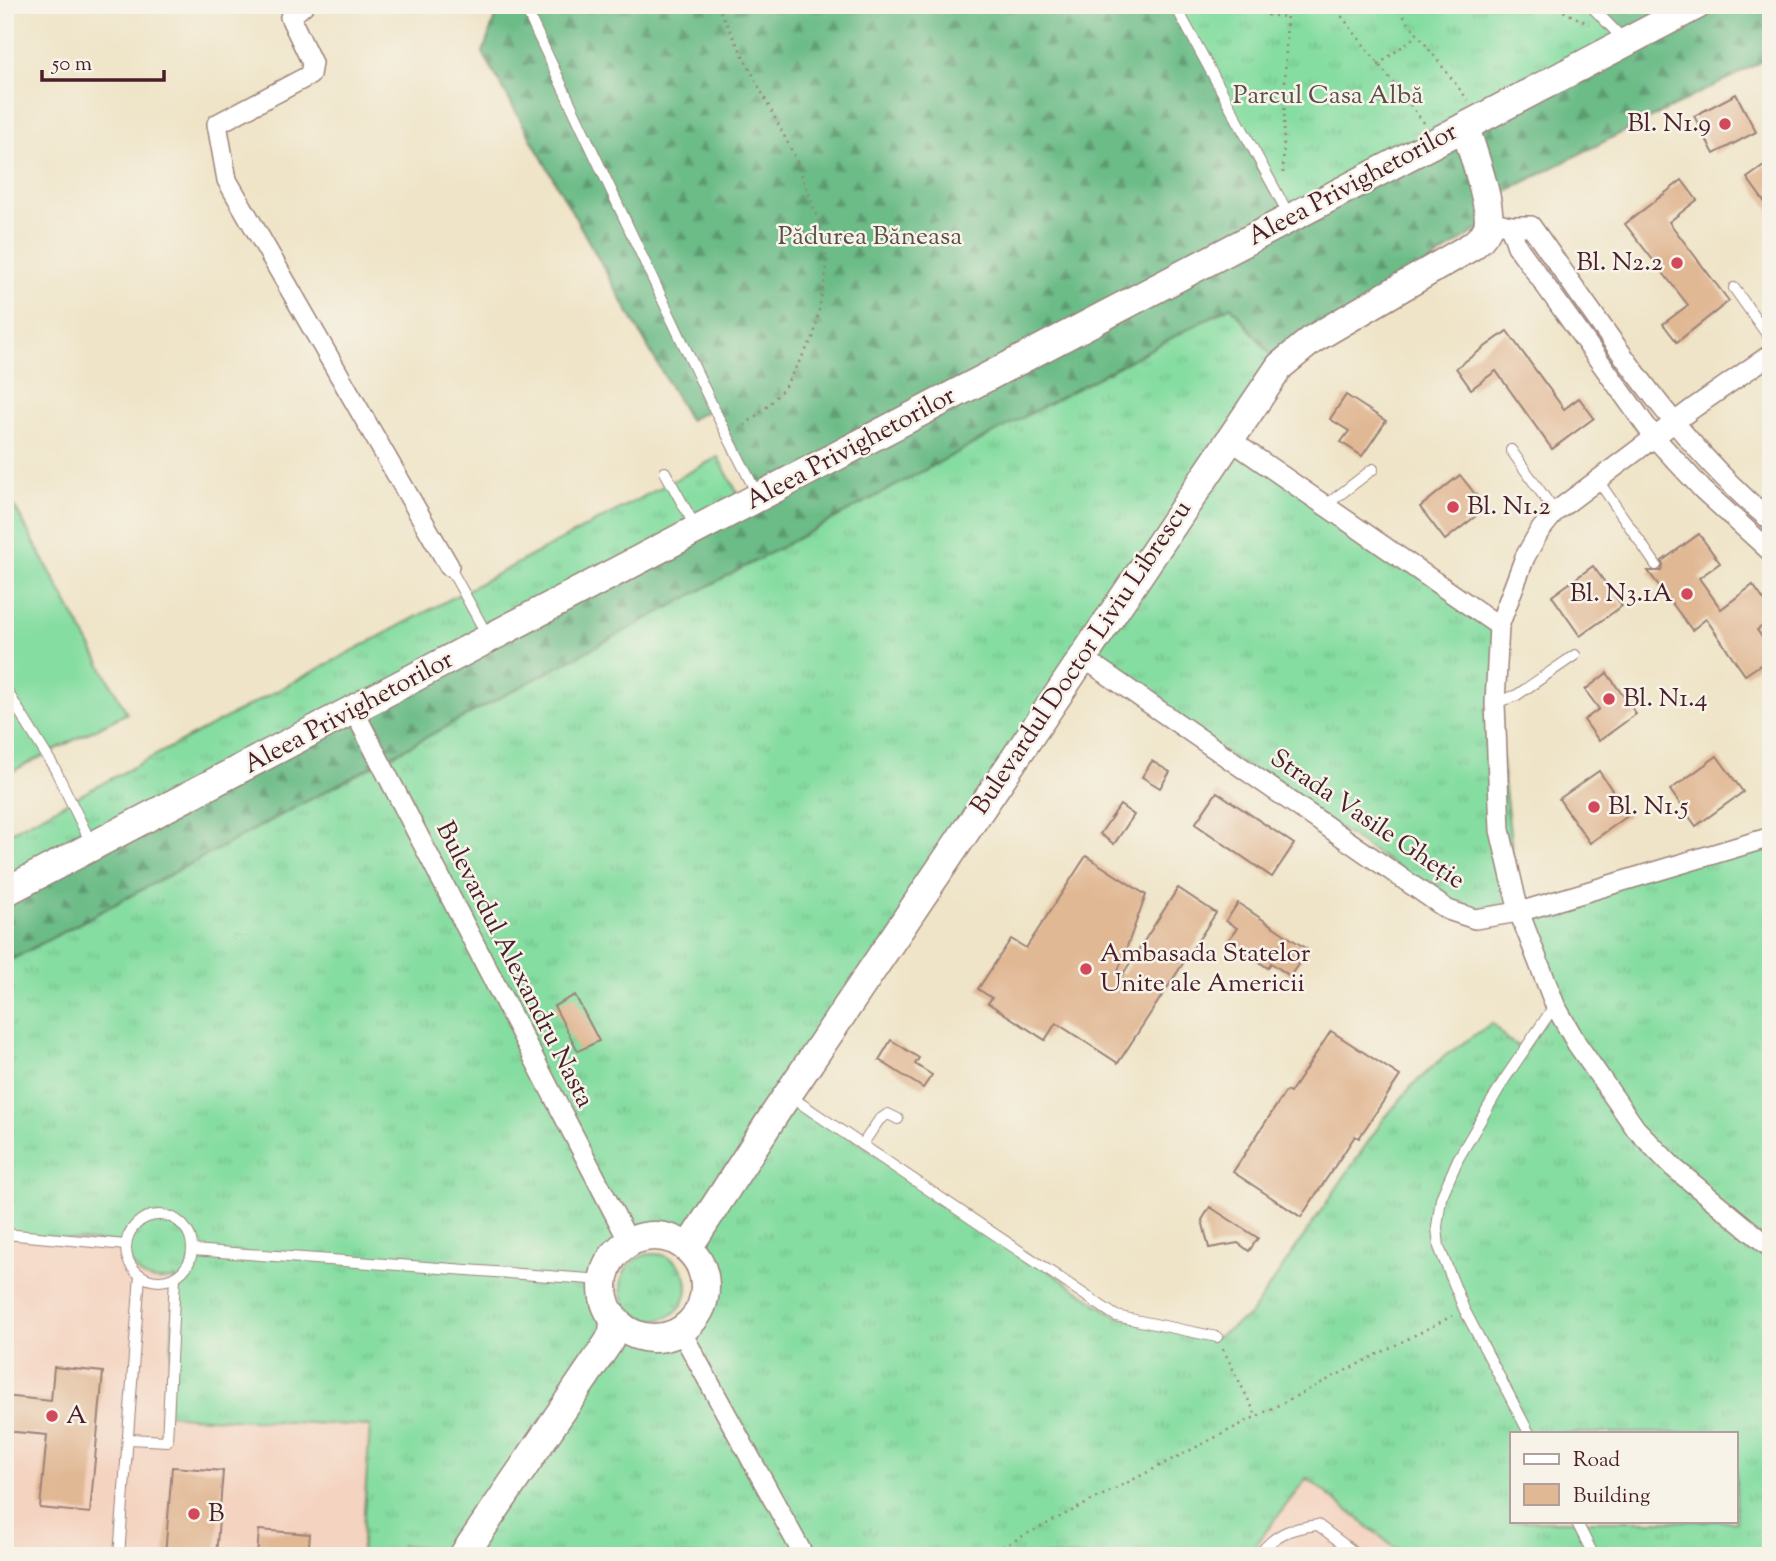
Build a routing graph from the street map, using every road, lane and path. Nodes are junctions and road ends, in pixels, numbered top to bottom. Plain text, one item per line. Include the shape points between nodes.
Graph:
1 (304, 5) edge
2 (524, 5) edge
3 (717, 5) edge
4 (1175, 5) edge
5 (1241, 5) edge
6 (1287, 5) edge
7 (1332, 5) edge
8 (1395, 5) edge
9 (1590, 5) edge
10 (1697, 5) edge
11 (1287, 17) junction
12 (1417, 35) junction
13 (1626, 42) junction
14 (1378, 65) junction
15 (1473, 122) junction
16 (1438, 141) junction
17 (1286, 210) junction
18 (1495, 216) junction
19 (1734, 288) dead end
20 (1771, 340) edge
21 (1771, 355) edge
22 (1673, 423) junction
23 (1654, 437) junction
24 (729, 438) junction
25 (1229, 439) junction
26 (1511, 450) dead end
27 (1373, 469) dead end
28 (666, 472) dead end
29 (1597, 478) junction
30 (759, 498) junction
31 (1325, 506) junction
32 (1555, 512) junction
33 (1771, 521) edge
34 (696, 530) junction
35 (1771, 552) edge
36 (1656, 565) dead end
37 (449, 566) joint
38 (1499, 626) junction
39 (489, 639) junction
40 (1575, 655) dead end
41 (1082, 657) junction
42 (5, 688) edge
43 (1495, 704) junction
44 (354, 711) junction
45 (1771, 837) edge
46 (93, 847) junction
47 (5, 892) edge
48 (1519, 912) junction
49 (1555, 1006) junction
50 (788, 1095) junction
51 (898, 1119) dead end
52 (862, 1145) junction
53 (5, 1234) edge
54 (629, 1242) junction
55 (126, 1244) junction
56 (688, 1248) junction
57 (1771, 1248) edge
58 (193, 1250) junction
59 (140, 1275) junction
60 (175, 1278) junction
61 (603, 1280) junction
62 (1464, 1309) junction
63 (614, 1321) junction
64 (681, 1331) junction
65 (1217, 1336) joint
66 (639, 1337) junction
67 (1257, 1416) junction
68 (1528, 1432) edge
69 (129, 1439) junction
70 (1577, 1522) edge
71 (119, 1556) edge
72 (463, 1556) edge
73 (483, 1556) edge
74 (804, 1556) edge
75 (984, 1556) edge
76 (1258, 1556) edge
77 (1359, 1556) edge
78 (1594, 1556) edge

1 - 37 street via 290,18 312,63 310,75 217,124 226,180
2 - 24 lane
3 - 24 path via 796,159 824,236 827,267 808,347 784,388
4 - 17 lane
5 - 11 path
6 - 11 path
7 - 14 path
8 - 12 path
9 - 13 lane
10 - 13 street, Aleea Privighetorilor via 1662,18
11 - 17 path
12 - 14 path
12 - 15 path
13 - 15 street, Aleea Privighetorilor
14 - 16 path
15 - 16 street, Aleea Privighetorilor
15 - 18 street
16 - 17 street, Aleea Privighetorilor
16 - 18 street
17 - 30 street, Aleea Privighetorilor
18 - 22 street via 1531,226
18 - 23 street
18 - 25 street, Bulevardul Doctor Liviu Librescu via 1472,246 1296,351 1280,366
19 - 20 lane
21 - 22 street
22 - 23 street
22 - 33 street via 1712,468
23 - 29 street
23 - 35 street
24 - 30 lane
25 - 31 street
25 - 41 street, Bulevardul Doctor Liviu Librescu
26 - 32 lane
27 - 31 lane
28 - 34 lane
29 - 32 street
29 - 36 lane
30 - 34 street, Aleea Privighetorilor
31 - 38 street
32 - 38 street via 1525,557
34 - 39 street, Aleea Privighetorilor
37 - 39 lane
38 - 43 street
39 - 44 street, Aleea Privighetorilor
40 - 43 lane via 1517,695
41 - 48 street, Strada Vasile Gheție via 1448,910 1475,919
41 - 50 street, Bulevardul Doctor Liviu Librescu
42 - 46 lane via 55,769
43 - 48 street via 1500,830
44 - 46 street, Aleea Privighetorilor
44 - 54 street, Bulevardul Alexandru Nasta
45 - 48 street, Strada Vasile Gheție
46 - 47 street, Aleea Privighetorilor
48 - 49 street
49 - 57 street via 1636,1129 1674,1168
49 - 62 lane via 1504,1080 1441,1198 1439,1247
50 - 52 lane
50 - 56 street, Bulevardul Doctor Liviu Librescu
51 - 52 lane via 888,1114 879,1120
52 - 65 lane via 1116,1316
53 - 55 lane
54 - 56 street via 666,1237
54 - 61 street via 609,1261
55 - 58 lane via 139,1222 166,1215 186,1228
55 - 59 lane via 130,1263
56 - 64 street via 703,1272 705,1290 695,1318
58 - 60 lane via 186,1268
58 - 61 lane
59 - 60 lane via 154,1281
59 - 69 lane
60 - 69 lane via 167,1441
61 - 63 street via 605,1305
62 - 67 path
62 - 68 lane
63 - 66 street
63 - 72 street via 608,1343
64 - 66 street via 665,1338
64 - 74 street
65 - 67 path
66 - 73 street via 623,1349
67 - 75 path
69 - 71 lane
70 - 78 lane
76 - 77 lane via 1268,1543 1292,1528 1318,1525

